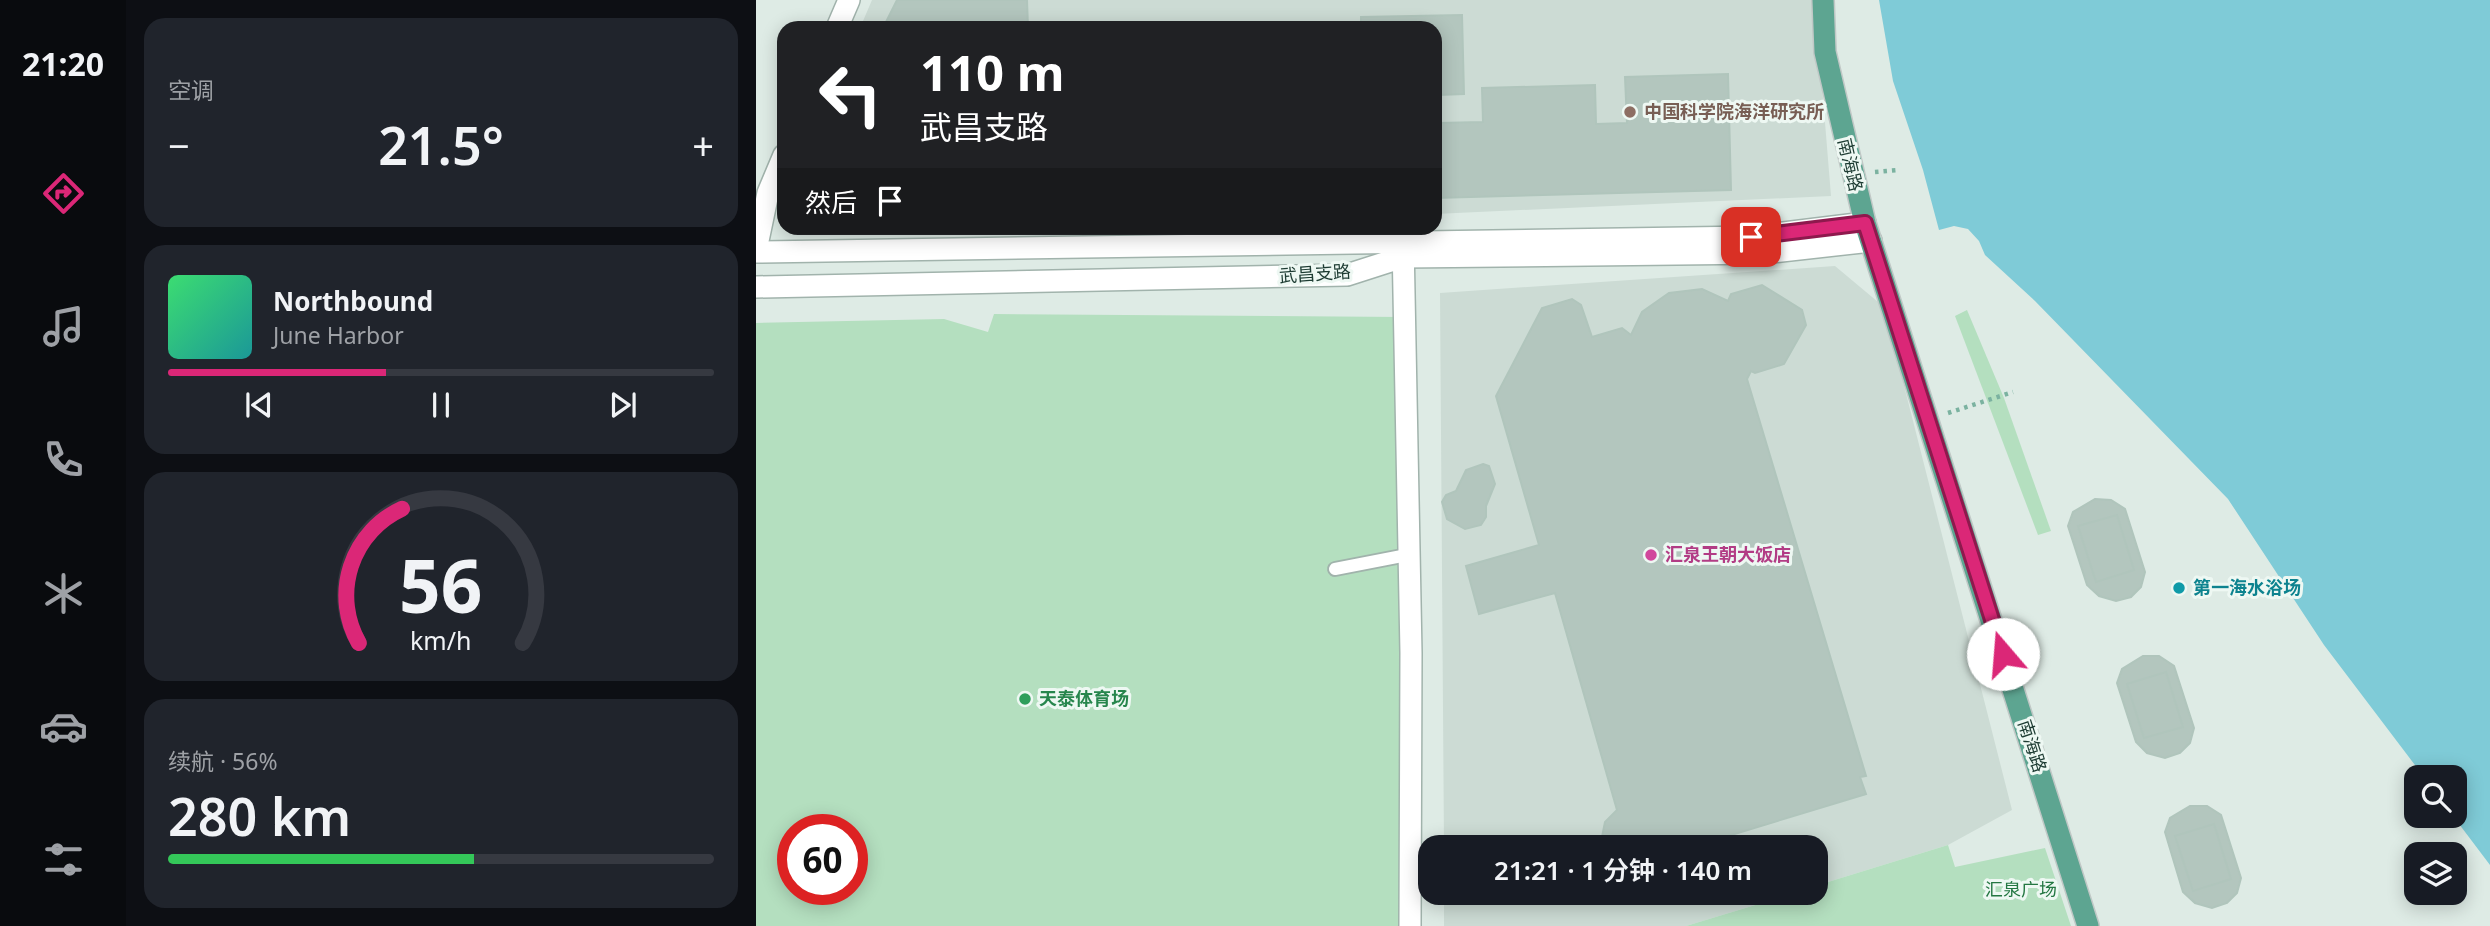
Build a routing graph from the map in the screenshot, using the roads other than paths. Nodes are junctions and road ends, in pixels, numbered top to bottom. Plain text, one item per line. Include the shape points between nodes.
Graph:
1 (849, 0) edge
2 (1824, 0) edge
3 (840, 21) edge
4 (777, 172) edge
5 (1868, 232) junction
6 (1403, 248) junction
7 (756, 251) edge
8 (756, 288) edge
9 (1408, 555) junction
10 (1335, 569) dead end
11 (1410, 926) edge
12 (2088, 926) edge

1 - 3 street
2 - 5 main road, 南海路 via 1825,51
4 - 7 street
5 - 6 street, 武昌支路 via 1764,253
5 - 12 main road, 南海路
6 - 7 street, 武昌支路
6 - 8 street, 武昌支路 via 1347,275
6 - 9 street
9 - 10 lane
9 - 11 street

